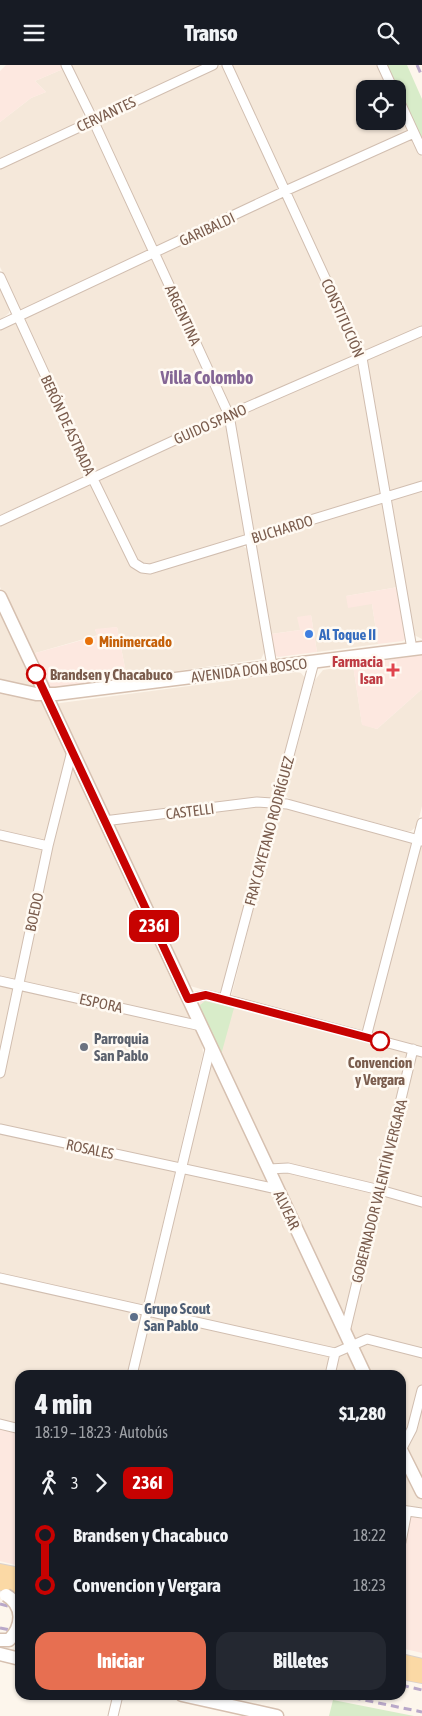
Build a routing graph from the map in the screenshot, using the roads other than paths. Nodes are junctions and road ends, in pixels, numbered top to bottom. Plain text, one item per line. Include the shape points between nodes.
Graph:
1 (66, 65) edge
2 (213, 65) edge
3 (227, 65) edge
4 (382, 65) edge
5 (389, 80) edge
6 (406, 116) edge
7 (93, 121) junction
8 (414, 133) junction
9 (422, 150) edge
10 (0, 164) edge
11 (285, 191) junction
12 (154, 253) junction
13 (0, 277) edge
14 (18, 317) junction
15 (0, 325) edge
16 (422, 331) edge
17 (362, 358) junction
18 (229, 415) junction
19 (92, 477) junction
20 (422, 486) edge
21 (387, 497) junction
22 (0, 521) edge
23 (250, 539) junction
24 (142, 568) joint
25 (0, 597) edge
26 (417, 648) edge
27 (314, 662) junction
28 (272, 666) junction
29 (0, 686) edge
30 (46, 695) junction
31 (72, 751) junction
32 (277, 803) junction
33 (104, 821) junction
34 (422, 823) edge
35 (0, 835) edge
36 (420, 840) edge
37 (48, 846) junction
38 (0, 981) edge
39 (19, 985) junction
40 (188, 999) junction
41 (224, 999) junction
42 (201, 1026) junction
43 (366, 1037) junction
44 (211, 1045) junction
45 (418, 1051) edge
46 (0, 1073) edge
47 (0, 1129) edge
48 (180, 1169) junction
49 (269, 1169) junction
50 (278, 1189) junction
51 (380, 1190) junction
52 (422, 1202) edge
53 (0, 1278) edge
54 (146, 1311) junction
55 (345, 1332) junction
56 (352, 1346) junction
57 (335, 1353) junction
58 (422, 1353) edge
59 (133, 1370) edge
60 (331, 1370) edge
61 (363, 1370) edge
62 (422, 1390) edge
63 (0, 1425) edge
64 (15, 1428) edge
65 (406, 1440) edge
66 (406, 1460) edge
67 (422, 1492) edge
68 (406, 1511) edge
69 (422, 1513) edge
70 (0, 1571) edge
71 (15, 1574) edge
72 (0, 1583) edge
73 (15, 1586) edge
74 (0, 1594) edge
75 (15, 1601) edge
76 (15, 1632) edge
77 (0, 1640) edge
78 (0, 1654) edge
79 (15, 1658) edge
80 (406, 1662) edge
81 (422, 1665) edge
82 (406, 1673) edge
83 (422, 1676) edge
84 (117, 1700) edge
85 (198, 1700) edge
86 (238, 1712) edge
87 (113, 1716) edge
88 (277, 1716) edge

1 - 7 street, ARGENTINA
2 - 7 street, CERVANTES
3 - 11 street, CONSTITUCIÓN
4 - 5 street
6 - 8 street
7 - 10 street, CERVANTES
7 - 12 street, ARGENTINA
8 - 9 street
8 - 11 street, GARIBALDI
11 - 12 street, GARIBALDI
11 - 17 street, CONSTITUCIÓN
12 - 14 street, GARIBALDI
12 - 18 street, ARGENTINA
13 - 14 street, BERÓN DE ASTRADA
14 - 15 street, GARIBALDI
14 - 19 street, BERÓN DE ASTRADA
16 - 17 street, GUIDO SPANO
17 - 18 street, GUIDO SPANO
17 - 21 street, CONSTITUCIÓN
18 - 19 street, GUIDO SPANO
18 - 23 street, ARGENTINA
19 - 22 street, GUIDO SPANO
19 - 24 street, BERÓN DE ASTRADA via 134,563
20 - 21 street, BUCHARDO
21 - 23 street, BUCHARDO
21 - 26 street, CONSTITUCIÓN
23 - 24 street, BUCHARDO via 150,569
23 - 28 street, ARGENTINA
25 - 30 street, ALVEAR
26 - 27 street, AVENIDA DON BOSCO
27 - 28 street, AVENIDA DON BOSCO
27 - 32 street, FRAY CAYETANO RODRÍGUEZ
28 - 30 street, AVENIDA DON BOSCO
29 - 30 street, AVENIDA DON BOSCO
30 - 31 street, ALVEAR
31 - 33 street, ALVEAR
31 - 37 street, BOEDO
32 - 33 street, CASTELLI via 257,802
32 - 36 street, CASTELLI
32 - 41 street, FRAY CAYETANO RODRÍGUEZ
33 - 40 street, ALVEAR
34 - 36 street
35 - 37 street
36 - 43 street
37 - 39 street, BOEDO
38 - 39 street, ESPORA
39 - 42 street, ESPORA
39 - 46 street, BOEDO
40 - 41 street via 206,995
40 - 42 street, ALVEAR
41 - 43 street
42 - 44 street, ALVEAR
43 - 45 street
44 - 48 street
44 - 49 street, ALVEAR
45 - 51 street, GOBERNADOR VALENTÍN VERGARA
47 - 48 street, ROSALES
48 - 50 street, ROSALES
48 - 54 street
49 - 50 street, ALVEAR
49 - 51 street via 288,1168
50 - 55 street, ALVEAR
51 - 52 street
51 - 55 street, GOBERNADOR VALENTÍN VERGARA
53 - 54 street
54 - 57 street
54 - 59 street
55 - 56 street, ALVEAR
56 - 57 street
56 - 58 street via 367,1339
56 - 61 street, ALVEAR
57 - 60 street
62 - 65 street
63 - 64 street
66 - 67 street
68 - 69 street
70 - 71 main road
72 - 73 main road
74 - 75 street, bridge
76 - 77 street, bridge via 9,1640
78 - 79 street
80 - 81 main road
82 - 83 main road
84 - 87 street
85 - 86 street
86 - 88 street

